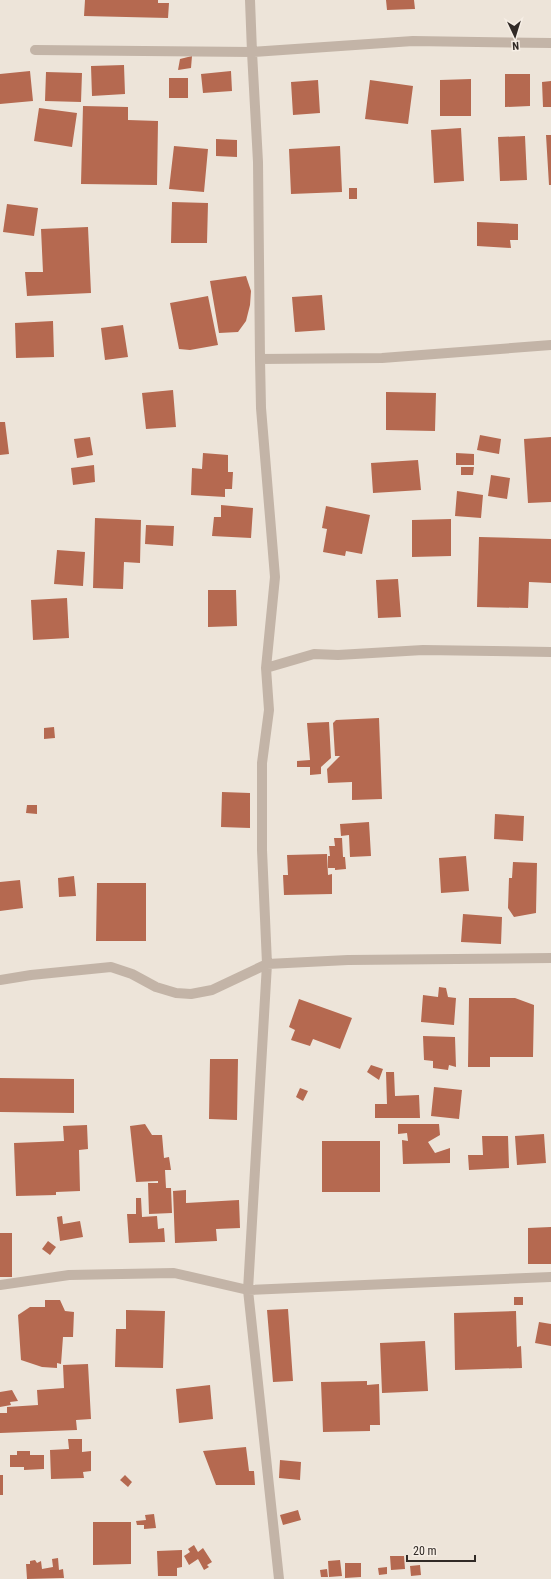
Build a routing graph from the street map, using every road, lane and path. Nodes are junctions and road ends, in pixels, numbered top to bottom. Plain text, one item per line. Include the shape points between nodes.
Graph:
1 (250, 0) edge
2 (551, 43) edge
3 (35, 50) dead end
4 (252, 52) junction
5 (551, 345) edge
6 (260, 359) junction
7 (551, 652) edge
8 (266, 668) junction
9 (551, 958) edge
10 (267, 964) junction
11 (0, 980) edge
12 (551, 1277) edge
13 (0, 1285) edge
14 (248, 1290) junction
15 (279, 1579) edge

1 - 4 street
2 - 4 street via 413,41
3 - 4 street
4 - 6 street via 258,162
5 - 6 street via 382,358
6 - 8 street via 261,408 275,577
7 - 8 street via 423,650 314,654
8 - 10 street via 269,710 262,763 262,850
9 - 10 street via 348,960
10 - 11 street via 212,990 191,994 156,987 132,974 111,967 31,974
10 - 14 street
12 - 14 street
13 - 14 street via 69,1275 174,1273
14 - 15 street

